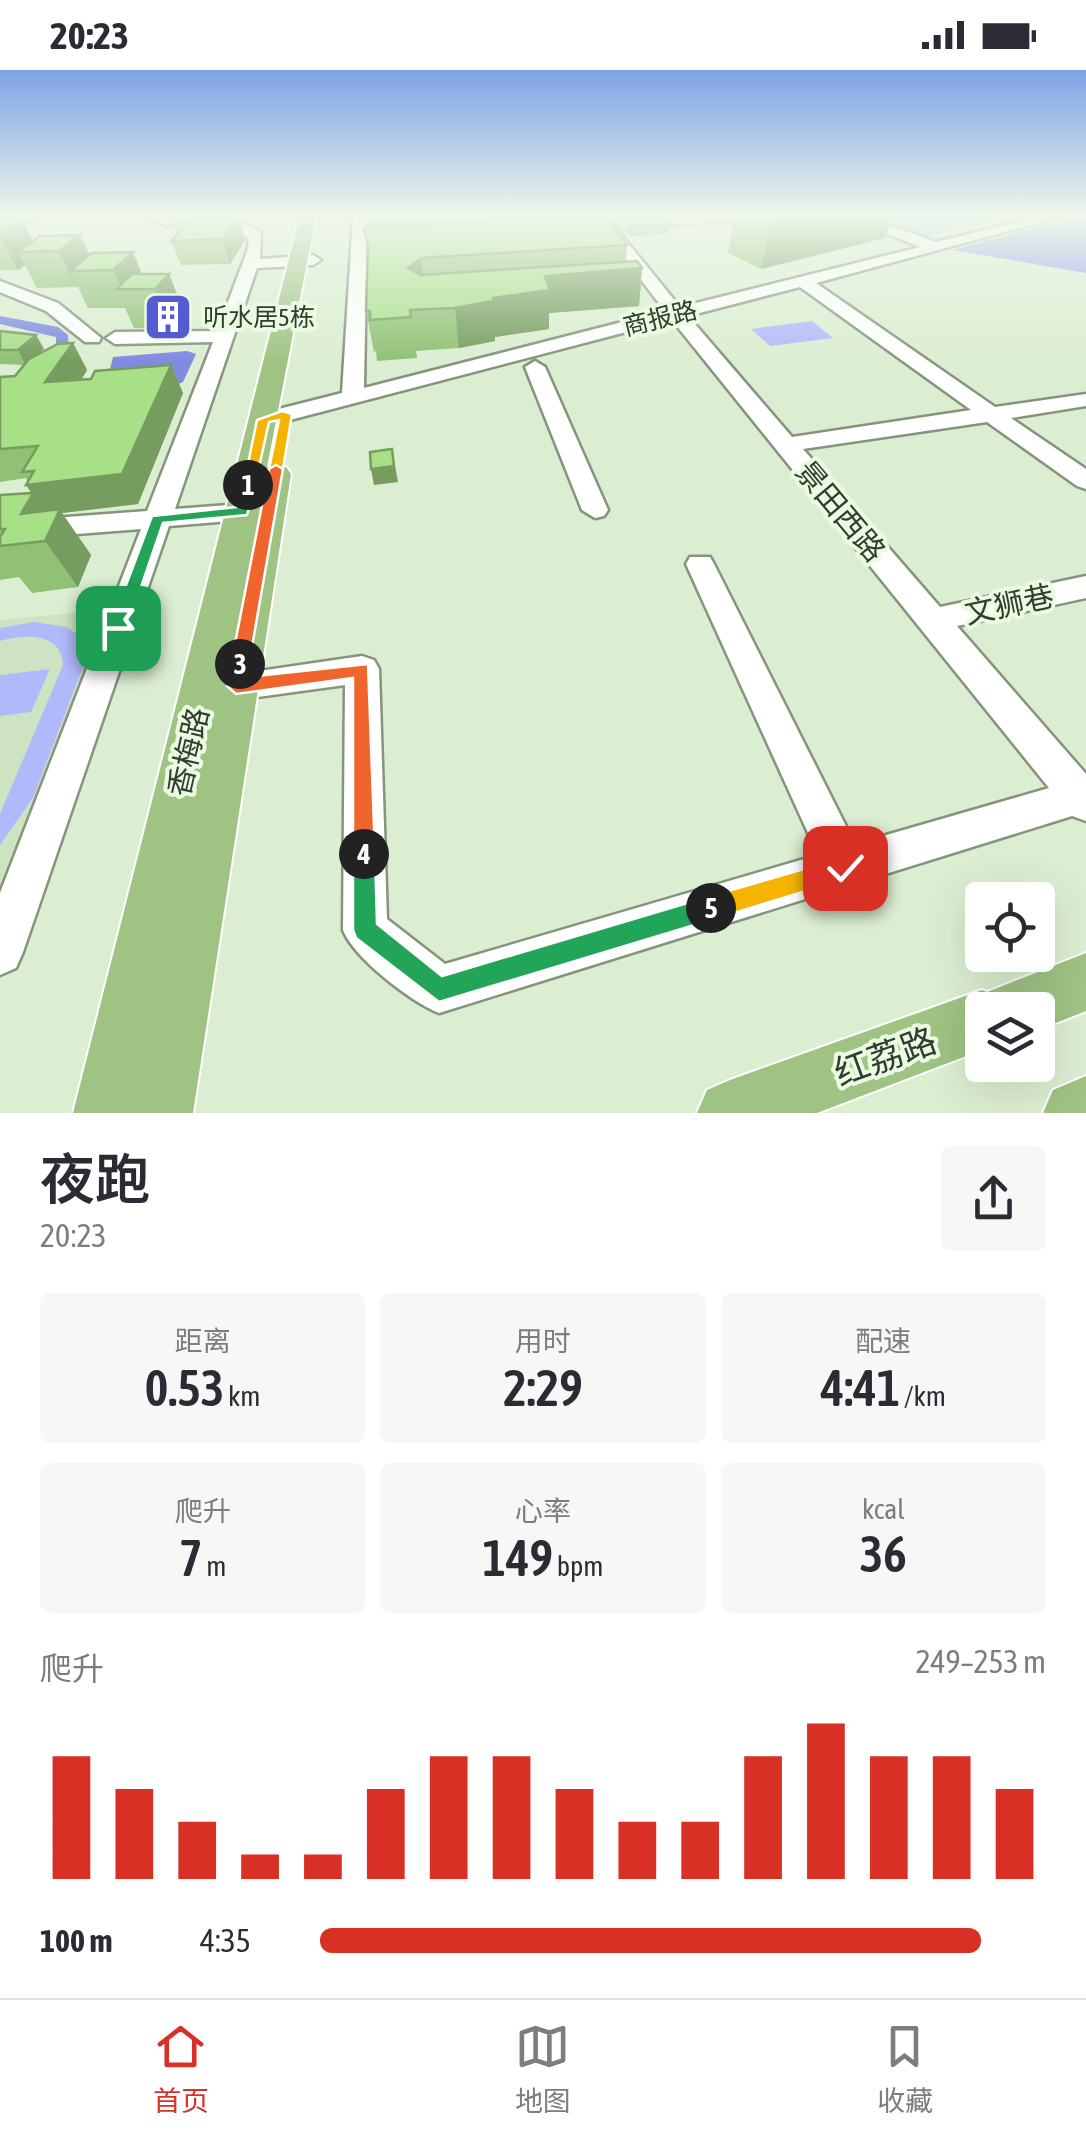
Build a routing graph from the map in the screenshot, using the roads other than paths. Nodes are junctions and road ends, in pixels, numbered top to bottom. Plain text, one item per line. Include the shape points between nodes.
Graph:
1 (251, 264) edge
2 (305, 265) edge
3 (367, 265) edge
4 (639, 265) edge
5 (865, 265) edge
6 (802, 281) junction
7 (0, 286) edge
8 (657, 288) junction
9 (638, 290) edge
10 (681, 319) junction
11 (226, 336) junction
12 (535, 367) junction
13 (353, 397) junction
14 (1086, 400) edge
15 (374, 408) dead end
16 (992, 414) junction
17 (275, 417) junction
18 (786, 444) junction
19 (1086, 481) edge
20 (595, 510) dead end
21 (242, 512) junction
22 (158, 519) junction
23 (0, 531) edge
24 (700, 564) dead end
25 (1086, 587) edge
26 (933, 620) junction
27 (236, 686) junction
28 (1072, 804) edge
29 (845, 868) junction
30 (0, 952) edge
31 (1086, 982) edge
32 (1055, 993) edge
33 (965, 1026) edge
34 (156, 1084) edge
35 (1086, 1109) edge
36 (94, 1113) edge
37 (106, 1113) edge
38 (730, 1113) edge
39 (1076, 1113) edge

1 - 11 street
2 - 17 main road, 香梅路
3 - 13 street
4 - 8 street, 景田西路
5 - 6 street, 商报路
6 - 10 street, 商报路
6 - 16 street
7 - 11 street via 37,299 92,338
8 - 9 street
8 - 10 street, 景田西路
10 - 12 street
10 - 13 street, 商报路
10 - 18 street, 景田西路
11 - 22 street
12 - 15 street
12 - 20 street
13 - 17 street, 商报路
14 - 16 street
16 - 18 street
16 - 19 street
17 - 21 main road, 香梅路
17 - 27 main road, 香梅路
18 - 26 street, 景田西路
21 - 22 street
21 - 34 main road, 香梅路
22 - 23 street
22 - 30 street
24 - 29 street
25 - 26 street, 文狮巷
26 - 28 street, 景田西路
27 - 29 street via 362,669 365,930 439,990
27 - 34 main road, 香梅路
28 - 29 street
31 - 32 main road
33 - 38 main road, 红荔路
34 - 36 main road
34 - 37 main road, 香梅路
35 - 39 main road

